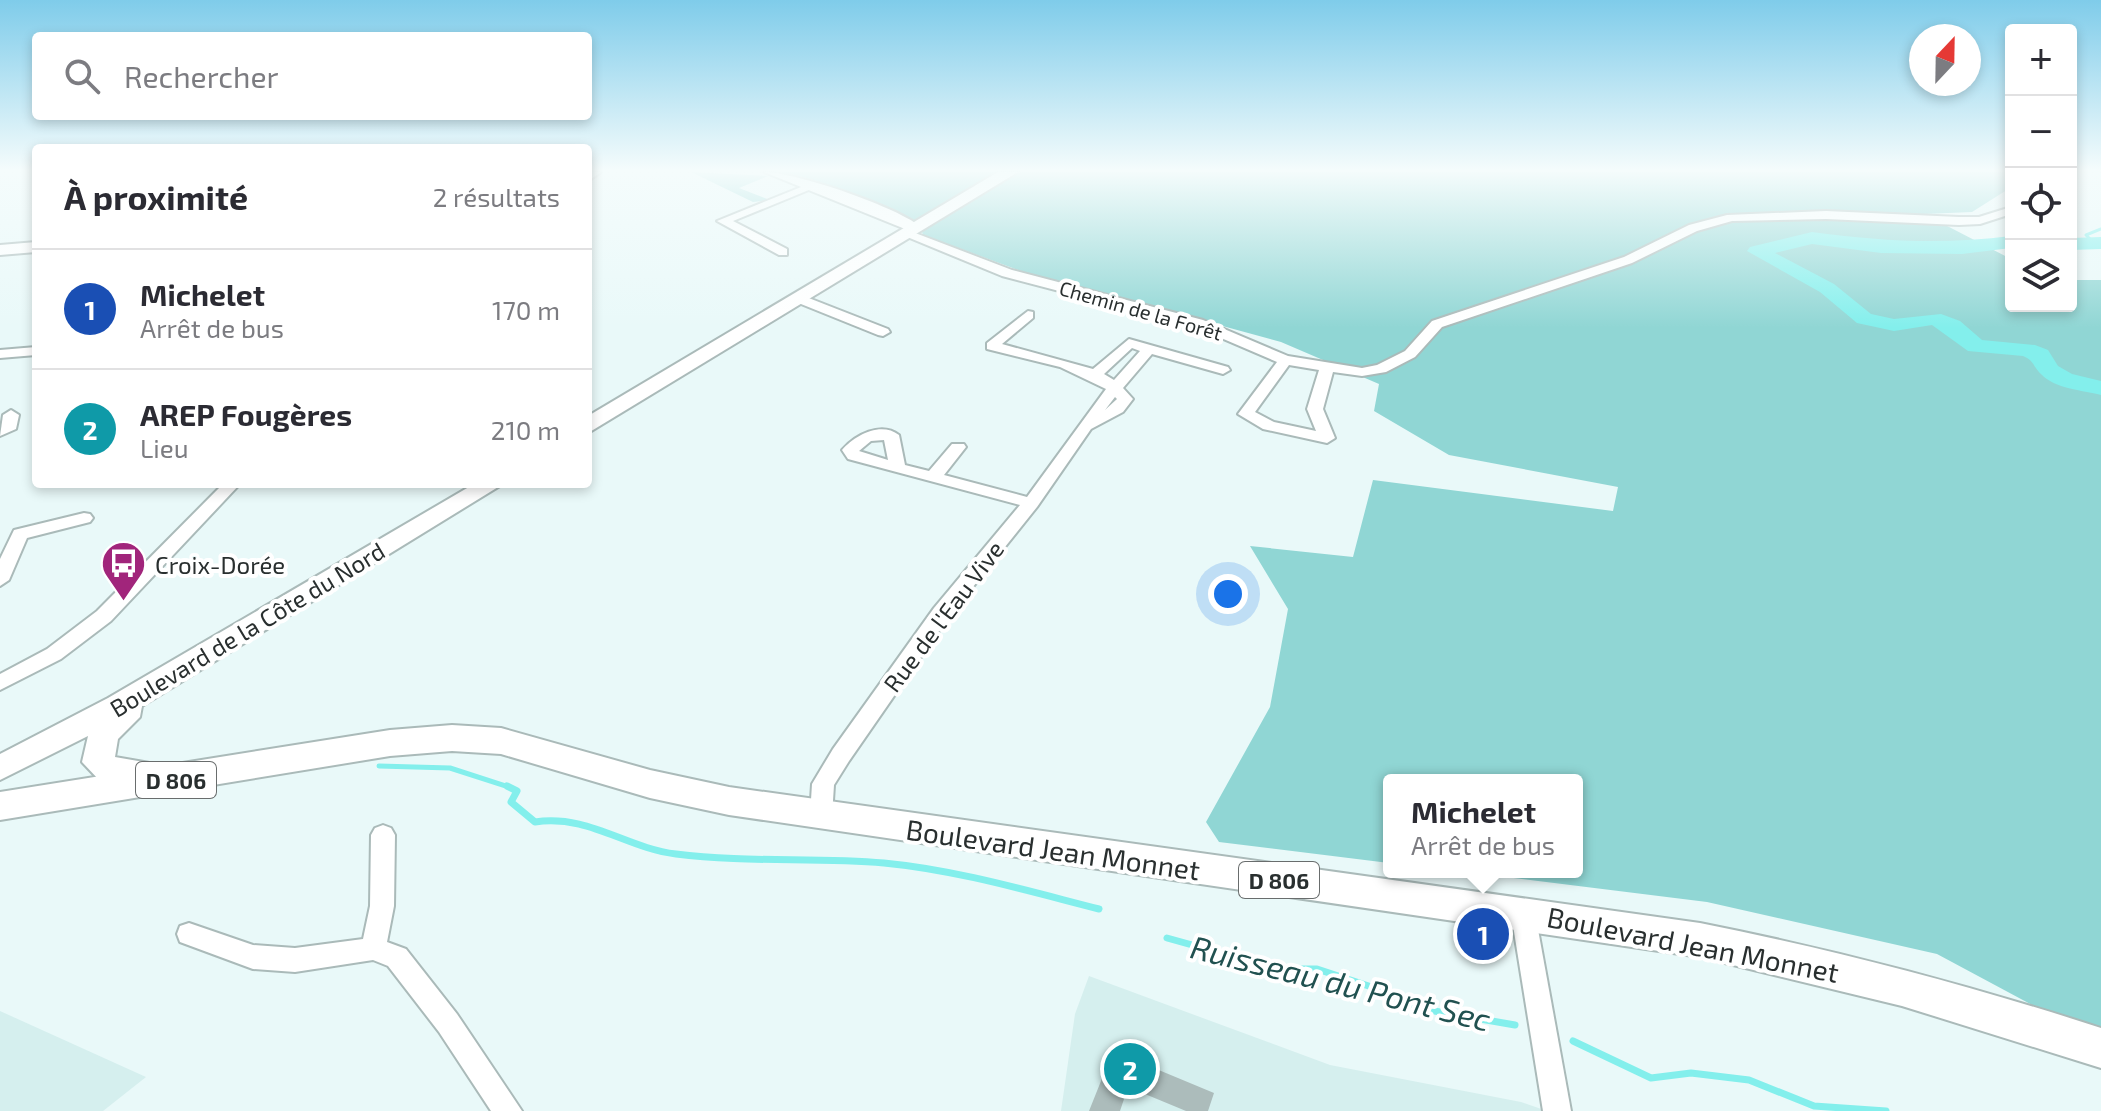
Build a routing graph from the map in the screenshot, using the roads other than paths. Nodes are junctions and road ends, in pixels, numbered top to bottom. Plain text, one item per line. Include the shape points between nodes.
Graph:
1 (729, 224) edge
2 (896, 224) edge
3 (923, 224) edge
4 (1707, 224) edge
5 (911, 231) junction
6 (32, 247) edge
7 (0, 250) edge
8 (783, 252) dead end
9 (801, 299) junction
10 (1028, 315) dead end
11 (883, 332) dead end
12 (32, 341) edge
13 (1149, 349) junction
14 (32, 351) edge
15 (18, 353) junction
16 (0, 354) edge
17 (1285, 360) junction
18 (1327, 368) junction
19 (1223, 370) dead end
20 (1095, 375) junction
21 (1117, 385) junction
22 (11, 415) dead end
23 (592, 424) edge
24 (0, 431) edge
25 (958, 447) dead end
26 (898, 468) dead end
27 (933, 477) junction
28 (228, 488) edge
29 (484, 488) edge
30 (1031, 503) junction
31 (84, 518) dead end
32 (0, 580) edge
33 (186, 666) junction
34 (1, 681) edge
35 (352, 748) junction
36 (0, 768) edge
37 (0, 806) edge
38 (821, 816) junction
39 (383, 835) dead end
40 (1523, 913) junction
41 (189, 934) dead end
42 (373, 949) junction
43 (2101, 1048) edge
44 (508, 1111) edge
45 (1557, 1111) edge

1 - 8 street
2 - 5 street
3 - 5 main road
4 - 18 street, Chemin de la Forêt via 1628,260 1437,324 1410,354 1381,369
5 - 9 main road
5 - 17 street, Chemin de la Forêt via 1007,273 1198,323
6 - 7 street
9 - 11 street
9 - 23 main road
10 - 20 street via 992,346
12 - 15 street
13 - 19 street
13 - 20 street via 1129,343
13 - 21 street, Rue de l'Eau Vive
14 - 15 street
15 - 16 street
17 - 18 street, Chemin de la Forêt
17 - 18 street via 1246,414 1269,426 1327,438 1315,409
20 - 21 street
21 - 30 street, Rue de l'Eau Vive via 1125,399 1118,409 1087,425
22 - 24 street via 8,429
25 - 27 street
26 - 27 street
27 - 30 street
28 - 34 street via 104,616 54,654
29 - 33 main road, Boulevard de la Côte du Nord
30 - 38 street, Rue de l'Eau Vive via 941,613 841,755 823,784
31 - 32 street via 20,534
33 - 35 main road via 104,734 98,762 111,772 145,776
33 - 36 main road, Boulevard de la Côte du Nord
35 - 37 main road, Boulevard Jean Monnet / D 806
35 - 38 main road, Boulevard Jean Monnet / D 806 via 437,739 501,741 650,784
38 - 40 main road, Boulevard Jean Monnet / D 806
39 - 42 street via 382,906
40 - 43 main road, Boulevard Jean Monnet / D 806 via 1808,962
40 - 45 street
41 - 42 street via 253,957 295,960
42 - 44 street via 397,957

